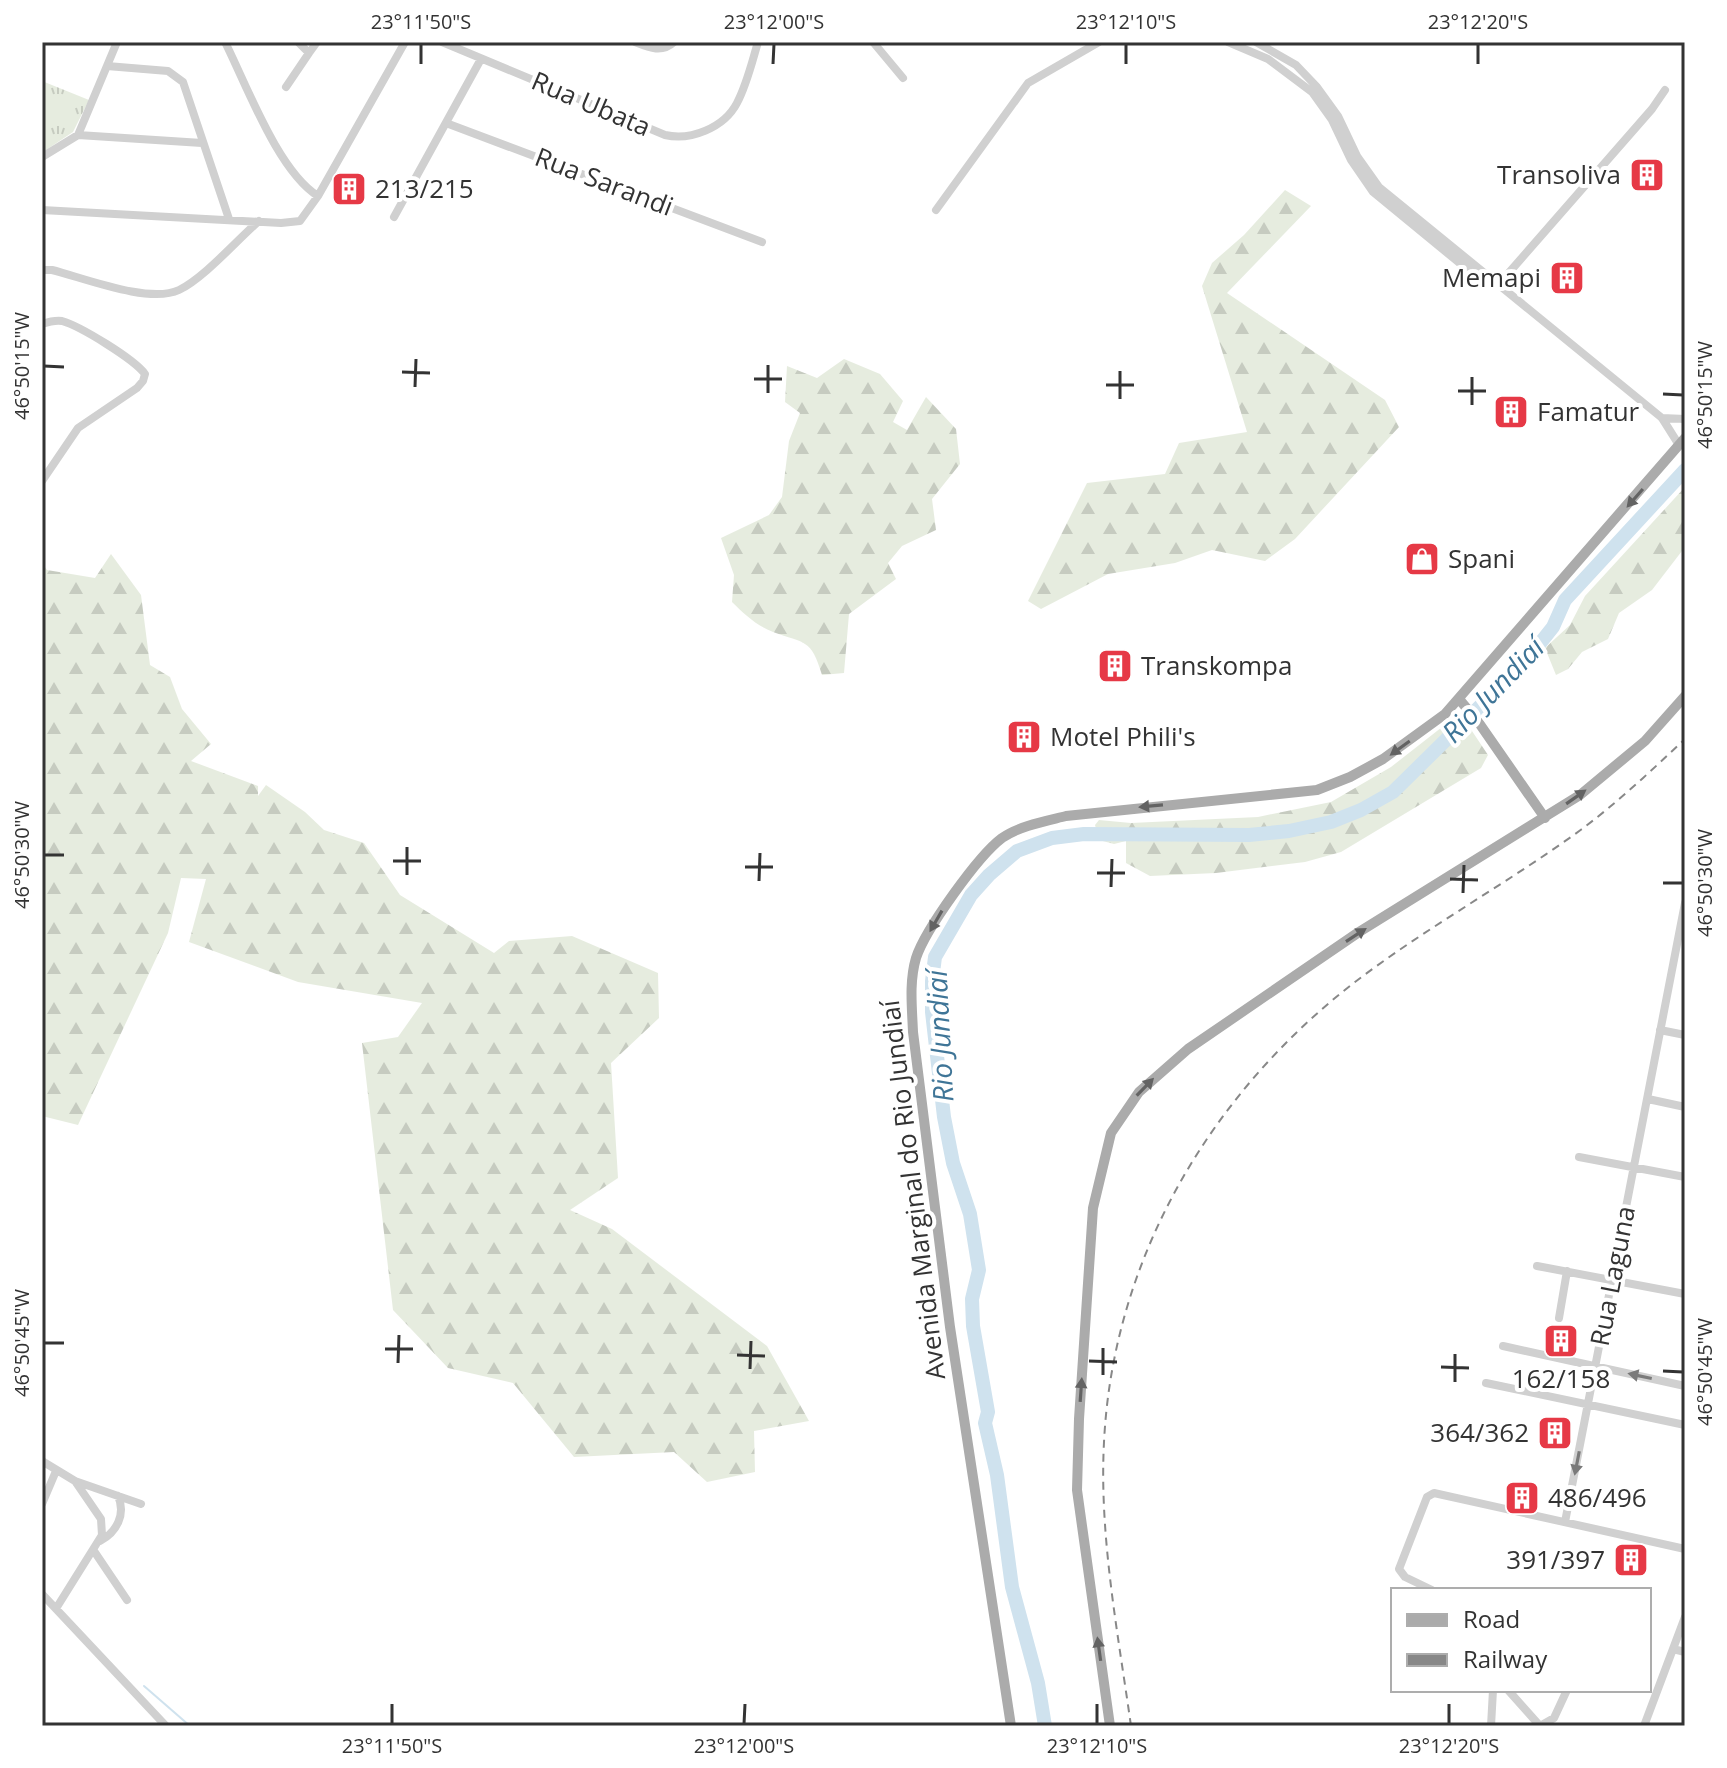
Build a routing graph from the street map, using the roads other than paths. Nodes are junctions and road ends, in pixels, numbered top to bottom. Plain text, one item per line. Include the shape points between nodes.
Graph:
1 (117, 42) edge
2 (225, 42) edge
3 (298, 42) edge
4 (317, 42) edge
5 (405, 42) edge
6 (442, 42) edge
7 (635, 42) edge
8 (674, 42) edge
9 (758, 42) edge
10 (873, 42) edge
11 (1099, 42) edge
12 (1228, 42) edge
13 (1256, 42) edge
14 (309, 53) junction
15 (481, 59) junction
16 (107, 66) junction
17 (903, 78) dead end
18 (286, 87) dead end
19 (1665, 90) dead end
20 (446, 123) junction
21 (78, 135) junction
22 (202, 143) junction
23 (42, 157) edge
24 (318, 196) junction
25 (42, 210) edge
26 (936, 210) dead end
27 (394, 217) dead end
28 (229, 219) junction
29 (259, 221) junction
30 (762, 242) dead end
31 (42, 270) edge
32 (1499, 284) junction
33 (42, 324) edge
34 (1662, 418) junction
35 (1685, 419) edge
36 (1682, 442) edge
37 (42, 481) edge
38 (1685, 696) edge
39 (1462, 702) junction
40 (1545, 818) junction
41 (1685, 903) edge
42 (1660, 1030) junction
43 (1685, 1035) edge
44 (1648, 1099) junction
45 (1685, 1107) edge
46 (1579, 1157) dead end
47 (1634, 1168) junction
48 (1685, 1177) edge
49 (1537, 1266) dead end
50 (1567, 1271) junction
51 (1612, 1280) junction
52 (1685, 1294) edge
53 (1559, 1318) dead end
54 (1503, 1346) dead end
55 (1596, 1366) junction
56 (1486, 1383) dead end
57 (1685, 1386) edge
58 (1588, 1405) junction
59 (1685, 1425) edge
60 (42, 1461) edge
61 (56, 1471) junction
62 (75, 1481) junction
63 (118, 1496) junction
64 (42, 1504) edge
65 (141, 1504) dead end
66 (1565, 1522) junction
67 (100, 1541) junction
68 (1685, 1549) edge
69 (94, 1551) junction
70 (1428, 1588) edge
71 (42, 1594) edge
72 (127, 1600) dead end
73 (57, 1607) junction
74 (1685, 1617) edge
75 (1673, 1649) junction
76 (1685, 1652) edge
77 (1493, 1692) edge
78 (1510, 1692) edge
79 (1566, 1692) edge
80 (166, 1726) edge
81 (1011, 1726) edge
82 (1110, 1726) edge
83 (1491, 1726) edge
84 (1540, 1726) edge
85 (1644, 1726) edge

1 - 16 street
2 - 24 street via 296,178
3 - 14 street
4 - 14 street
5 - 24 street
6 - 15 street, Rua Ubata
7 - 8 street via 658,49
9 - 15 street, Rua Ubata via 736,106 710,128 673,137
10 - 17 street
11 - 26 street via 1028,83
12 - 32 street via 1268,59 1312,92 1373,192 1479,279
13 - 32 street via 1296,65 1317,87 1379,187
14 - 18 street
15 - 20 street
16 - 21 street
16 - 22 street via 177,76 188,94
19 - 32 street
20 - 27 street
20 - 30 street, Rua Sarandi
21 - 22 street
21 - 23 street
22 - 28 street
24 - 29 street via 300,221
25 - 28 street
28 - 29 street
29 - 31 street via 178,291 145,294
32 - 34 street
33 - 37 street via 60,321 72,326 130,359 145,374 137,388 74,432
34 - 35 street
34 - 36 street
36 -> 39 main road, Avenida Marginal do Rio Jundiaí
40 -> 38 main road via 1645,741
39 - 40 main road
39 -> 81 main road, Avenida Marginal do Rio Jundiaí via 1394,753 1317,790 1066,816 1002,838 939,915 917,956 911,986 913,1032 950,1327
82 -> 40 main road via 1077,1490 1093,1208 1111,1133 1139,1092 1188,1049 1359,932
41 - 42 street, Rua Laguna
42 - 43 street
42 - 44 street, Rua Laguna
44 - 45 street
44 - 47 street, Rua Laguna
46 - 47 street
47 - 48 street
47 - 51 street, Rua Laguna
49 - 50 street
50 - 51 street
50 - 53 street
51 - 52 street
51 - 55 street, Rua Laguna
54 - 55 street
57 -> 55 street
55 - 58 street, Rua Laguna
56 - 58 street
58 - 59 street
58 -> 66 street, Rua Laguna
60 - 61 street
61 - 62 street
61 - 64 street
62 - 63 street
62 - 67 street via 101,1519
63 - 65 street
63 - 67 street via 119,1521
66 - 68 street
66 - 70 street via 1434,1493 1425,1501 1400,1564 1400,1572
67 - 69 street
69 - 72 street
69 - 73 street
71 - 73 street
73 - 80 street
74 - 75 street
75 - 76 street
75 - 85 street
77 - 83 street
78 - 84 street
79 - 84 street via 1554,1718

